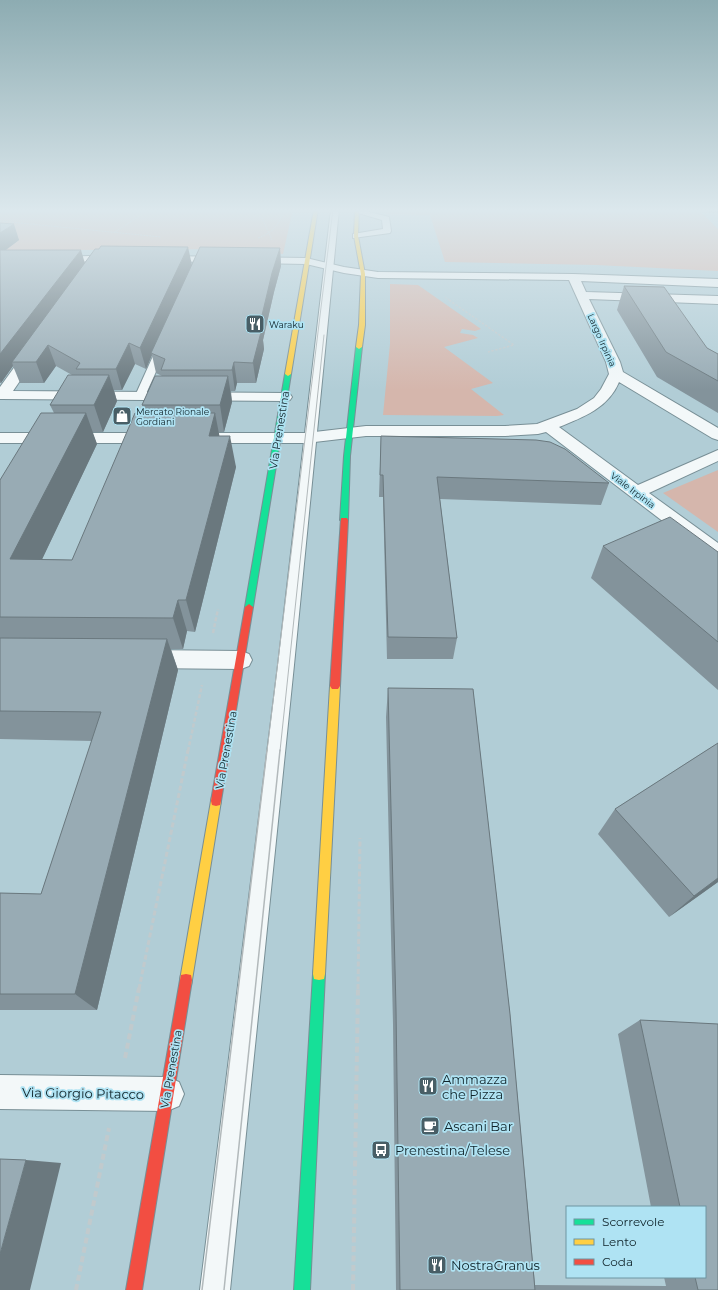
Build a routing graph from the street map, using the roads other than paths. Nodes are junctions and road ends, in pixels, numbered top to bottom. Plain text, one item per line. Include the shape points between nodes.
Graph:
1 (305, 269) edge
2 (329, 269) edge
3 (343, 269) edge
4 (362, 269) edge
5 (363, 274) junction
6 (573, 277) junction
7 (702, 282) junction
8 (718, 282) edge
9 (581, 295) junction
10 (718, 300) edge
11 (165, 338) edge
12 (42, 339) edge
13 (616, 374) junction
14 (1, 395) edge
15 (140, 396) junction
16 (285, 397) junction
17 (548, 426) junction
18 (349, 432) junction
19 (718, 434) edge
20 (310, 437) junction
21 (0, 438) edge
22 (278, 438) junction
23 (718, 455) edge
24 (636, 492) junction
25 (718, 553) edge
26 (125, 659) edge
27 (241, 660) junction
28 (0, 1092) edge
29 (167, 1094) junction
30 (134, 1290) edge
31 (215, 1290) edge
32 (302, 1290) edge

1 - 16 main road, Via Prenestina
2 - 20 lane
3 - 5 street
4 - 5 main road
5 - 6 street
5 - 18 main road via 362,332
6 - 7 street
6 - 9 street, Largo Irpinia
7 - 8 street
7 - 10 street via 697,285 698,290
9 - 10 street
9 - 13 street, Largo Irpinia via 613,362
11 - 15 lane
12 - 14 street
13 - 17 street, Largo Irpinia via 608,391 591,407
13 - 19 street
14 - 15 street
15 - 16 street
16 - 22 main road, Via Prenestina
17 - 18 street, Largo Irpinia via 506,431
17 - 24 street, Viale Irpinia
18 - 20 street, Largo Irpinia
18 - 32 main road
20 - 22 street, Largo Irpinia
20 - 31 lane
21 - 22 street, Largo Irpinia via 24,445 176,438
22 - 27 main road, Via Prenestina
23 - 24 street
24 - 25 street, Viale Irpinia
26 - 27 street
27 - 29 main road, Via Prenestina
28 - 29 street, Via Giorgio Pitacco
29 - 30 main road, Via Prenestina

